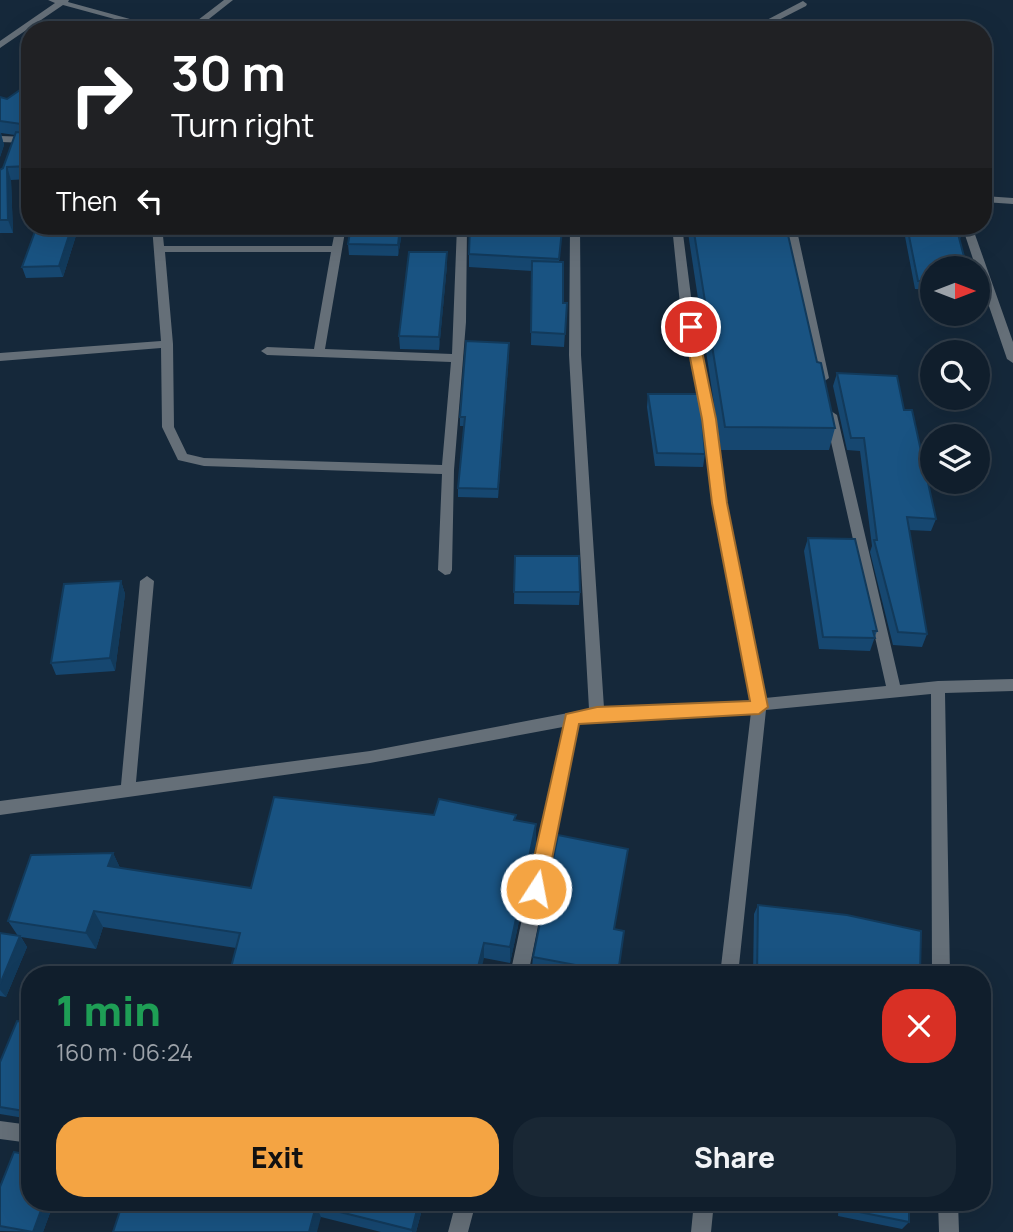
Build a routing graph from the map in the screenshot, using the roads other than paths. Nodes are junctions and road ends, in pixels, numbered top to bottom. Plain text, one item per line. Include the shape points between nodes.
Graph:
1 (229, 0) edge
2 (60, 1) edge
3 (803, 4) dead end
4 (33, 21) edge
5 (133, 21) edge
6 (201, 21) edge
7 (770, 21) edge
8 (21, 30) edge
9 (0, 45) edge
10 (0, 139) edge
11 (21, 142) edge
12 (992, 200) edge
13 (1013, 201) edge
14 (158, 235) edge
15 (339, 235) edge
16 (462, 235) edge
17 (575, 235) edge
18 (678, 235) edge
19 (793, 235) edge
20 (970, 235) edge
21 (159, 249) junction
22 (337, 249) junction
23 (167, 344) junction
24 (268, 351) dead end
25 (319, 353) junction
26 (0, 357) edge
27 (458, 358) junction
28 (1013, 359) edge
29 (449, 470) junction
30 (445, 570) dead end
31 (147, 581) dead end
32 (1013, 685) edge
33 (939, 687) junction
34 (894, 691) junction
35 (759, 707) junction
36 (597, 714) junction
37 (572, 719) junction
38 (128, 790) junction
39 (0, 808) edge
40 (521, 966) edge
41 (730, 966) edge
42 (941, 966) edge
43 (0, 1130) edge
44 (21, 1133) edge
45 (464, 1211) edge
46 (703, 1211) edge
47 (948, 1211) edge
48 (458, 1232) edge
49 (701, 1232) edge
50 (949, 1232) edge

1 - 6 street
2 - 4 street
2 - 5 street
3 - 7 street
8 - 9 street
10 - 11 street via 12,145
12 - 13 street
14 - 21 street
15 - 22 street
16 - 27 street
17 - 36 street via 575,355
18 - 35 street via 719,503
19 - 34 street
20 - 28 street
21 - 22 street
21 - 23 street
22 - 25 street
23 - 26 street
23 - 29 street via 168,427 182,457 204,462
24 - 25 street
25 - 27 street
27 - 29 street
29 - 30 street
31 - 38 street
32 - 33 street
33 - 34 street
33 - 42 street
34 - 35 street
35 - 36 street
35 - 41 street
36 - 37 street
37 - 38 street via 370,757
37 - 40 street
38 - 39 street
43 - 44 street
45 - 48 street
46 - 49 street
47 - 50 street

